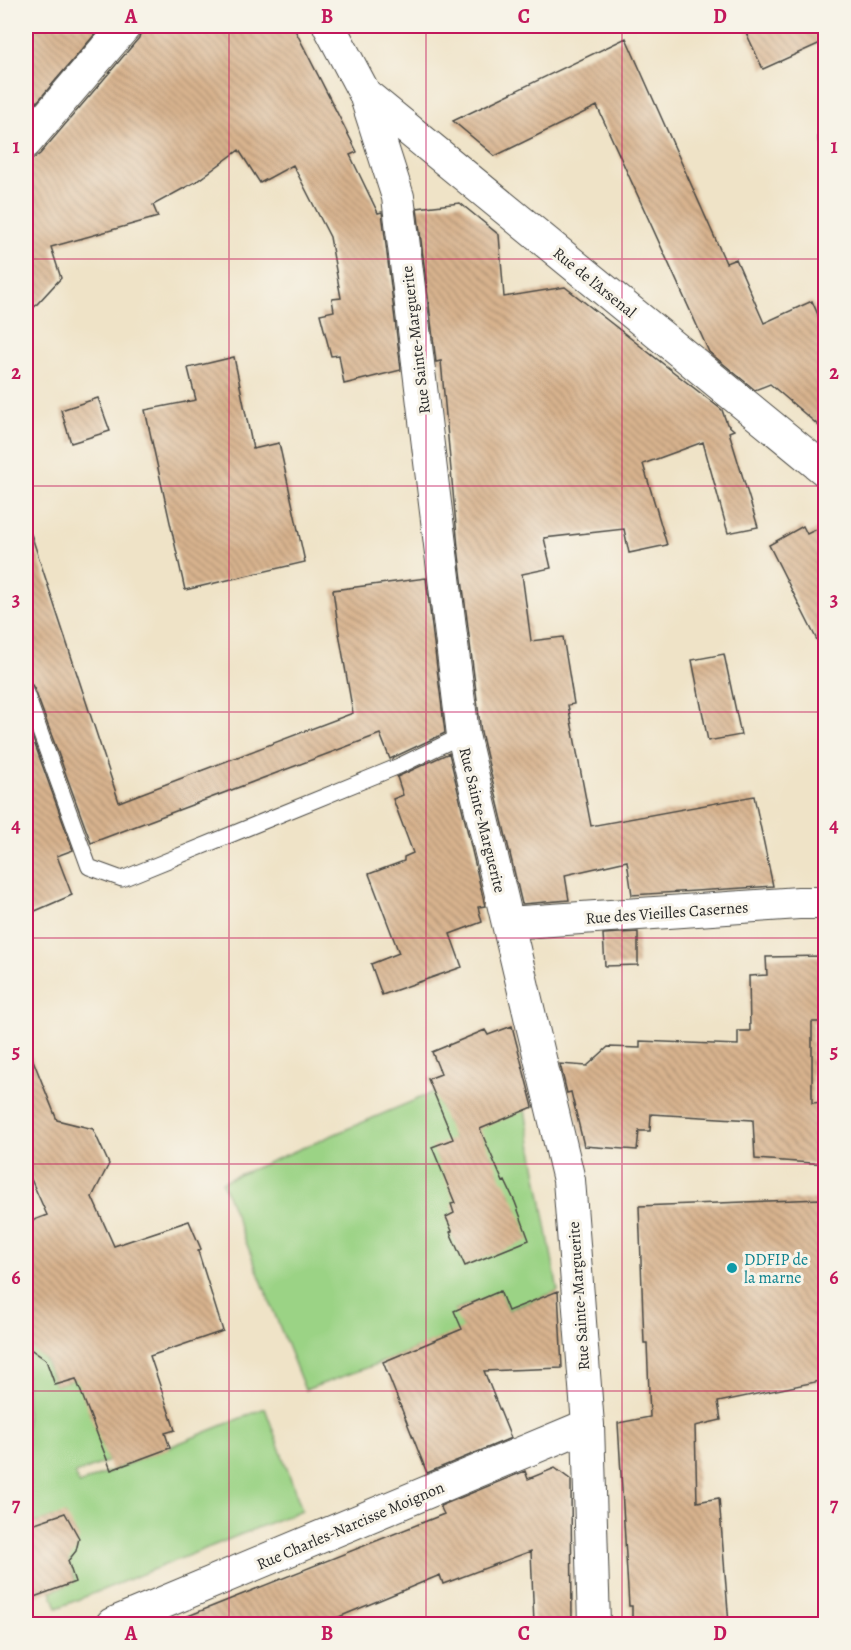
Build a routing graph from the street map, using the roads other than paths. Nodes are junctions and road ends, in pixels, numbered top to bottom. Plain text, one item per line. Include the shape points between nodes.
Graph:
1 (125, 26) edge
2 (329, 26) edge
3 (365, 94) junction
4 (825, 136) edge
5 (825, 141) edge
6 (26, 142) edge
7 (825, 471) edge
8 (26, 693) edge
9 (463, 735) junction
10 (825, 903) edge
11 (508, 924) junction
12 (588, 1425) junction
13 (112, 1624) edge
14 (594, 1624) edge

1 - 6 street
2 - 3 street, Rue Sainte-Marguerite
3 - 7 street, Rue de l'Arsenal
3 - 9 street, Rue Sainte-Marguerite via 398,197
4 - 5 lane
8 - 9 lane via 89,867 122,879 399,766
9 - 11 street, Rue Sainte-Marguerite
10 - 11 street, Rue des Vieilles Casernes
11 - 12 street, Rue Sainte-Marguerite via 569,1180
12 - 13 street, Rue Charles-Narcisse Moignon
12 - 14 street, Rue Sainte-Marguerite

